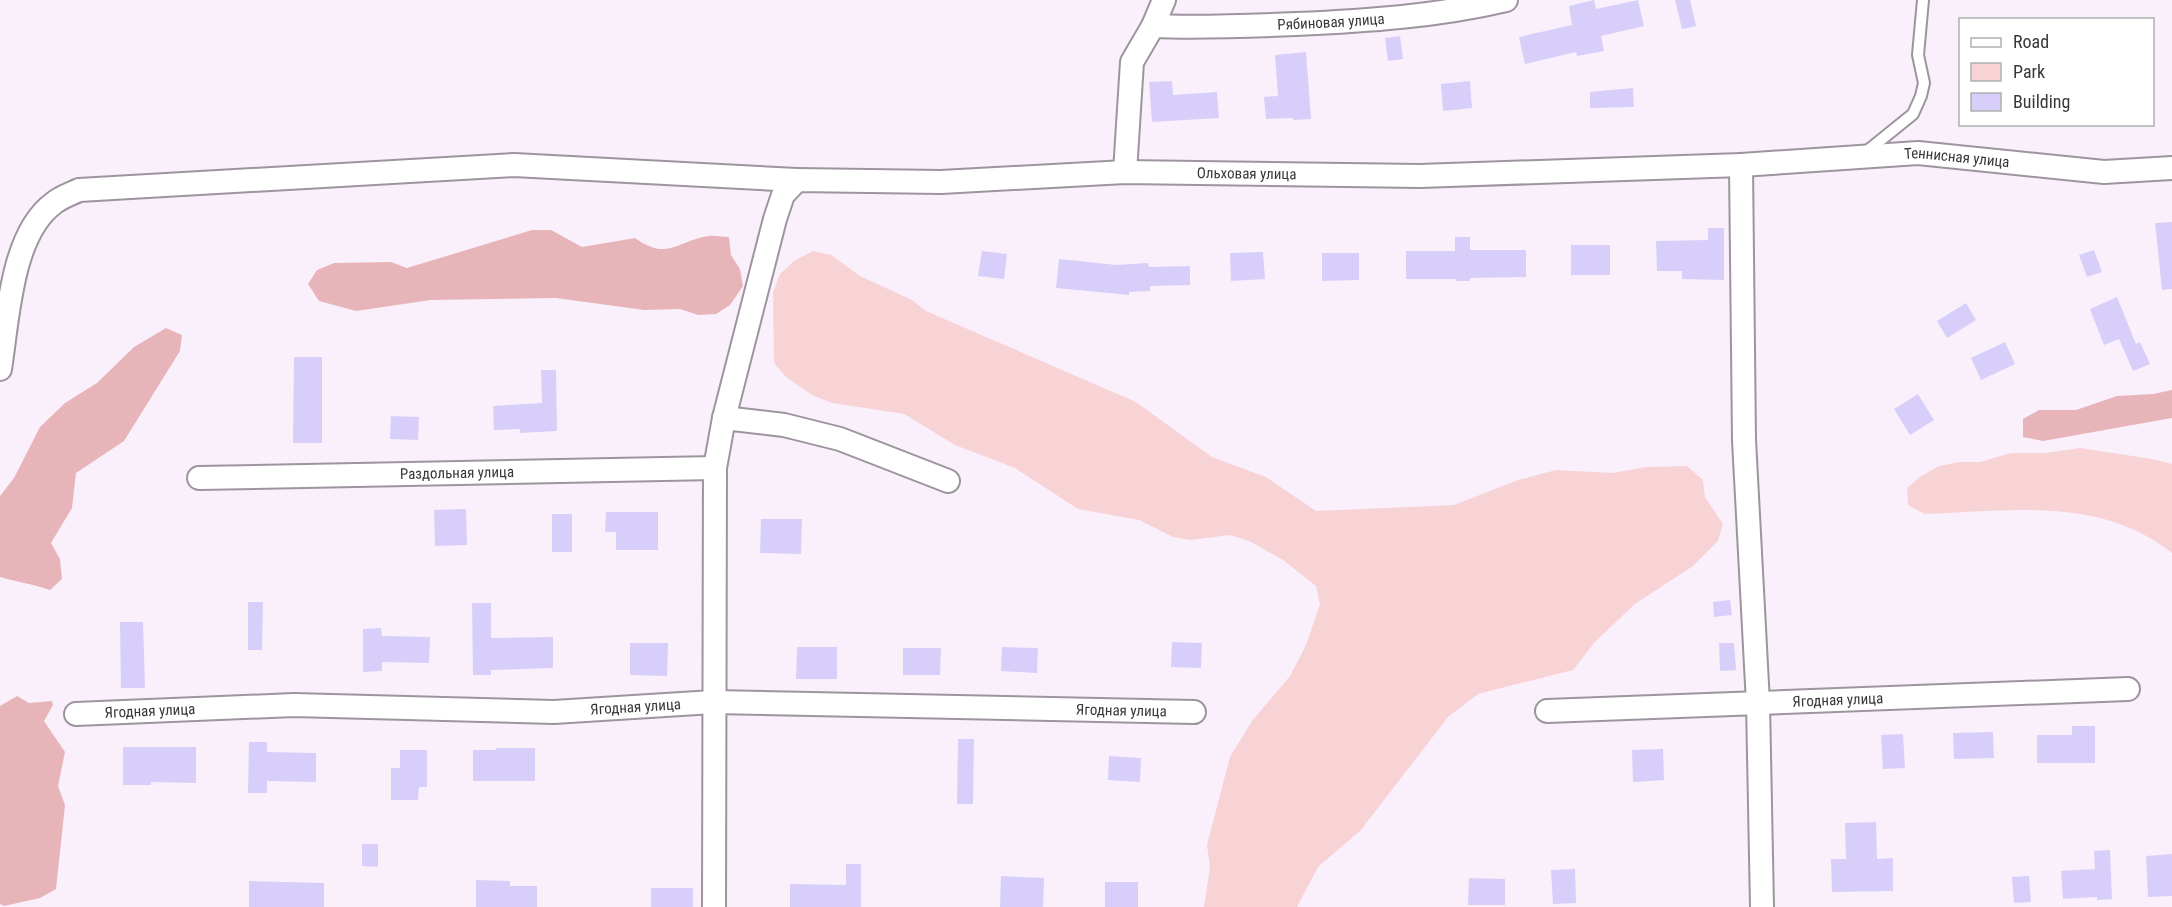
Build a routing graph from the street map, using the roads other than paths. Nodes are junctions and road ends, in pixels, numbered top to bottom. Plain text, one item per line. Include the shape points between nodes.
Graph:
1 (1164, 0) edge
2 (1506, 0) edge
3 (1923, 0) edge
4 (1154, 26) junction
5 (1862, 156) junction
6 (1741, 165) junction
7 (2172, 168) edge
8 (1125, 172) junction
9 (797, 180) junction
10 (0, 369) edge
11 (724, 418) junction
12 (715, 468) junction
13 (199, 478) dead end
14 (948, 481) dead end
15 (2128, 689) dead end
16 (713, 702) junction
17 (1758, 703) junction
18 (1547, 711) dead end
19 (1194, 712) dead end
20 (76, 714) dead end
21 (714, 907) edge
22 (1762, 907) edge

1 - 4 street
2 - 4 street, Рябиновая улица via 1470,9 1360,21
3 - 5 lane via 1918,55 1924,83 1921,96 1913,114
4 - 8 street via 1132,62
5 - 6 street, Теннисная улица
5 - 7 street, Теннисная улица via 1918,153 2104,172
6 - 8 street, Ольховая улица via 1420,176
6 - 17 street via 1744,440
8 - 9 street, Ольховая улица via 941,182
9 - 10 street, Ольховая улица via 514,165 79,190 53,203 32,226 18,259
9 - 11 street via 783,195 775,219
11 - 12 street
11 - 14 street via 784,425 840,439
12 - 13 street, Раздольная улица
12 - 16 street
15 - 17 street, Ягодная улица
16 - 19 street, Ягодная улица
16 - 20 street, Ягодная улица via 554,712 294,705
16 - 21 street
17 - 18 street, Ягодная улица
17 - 22 street

